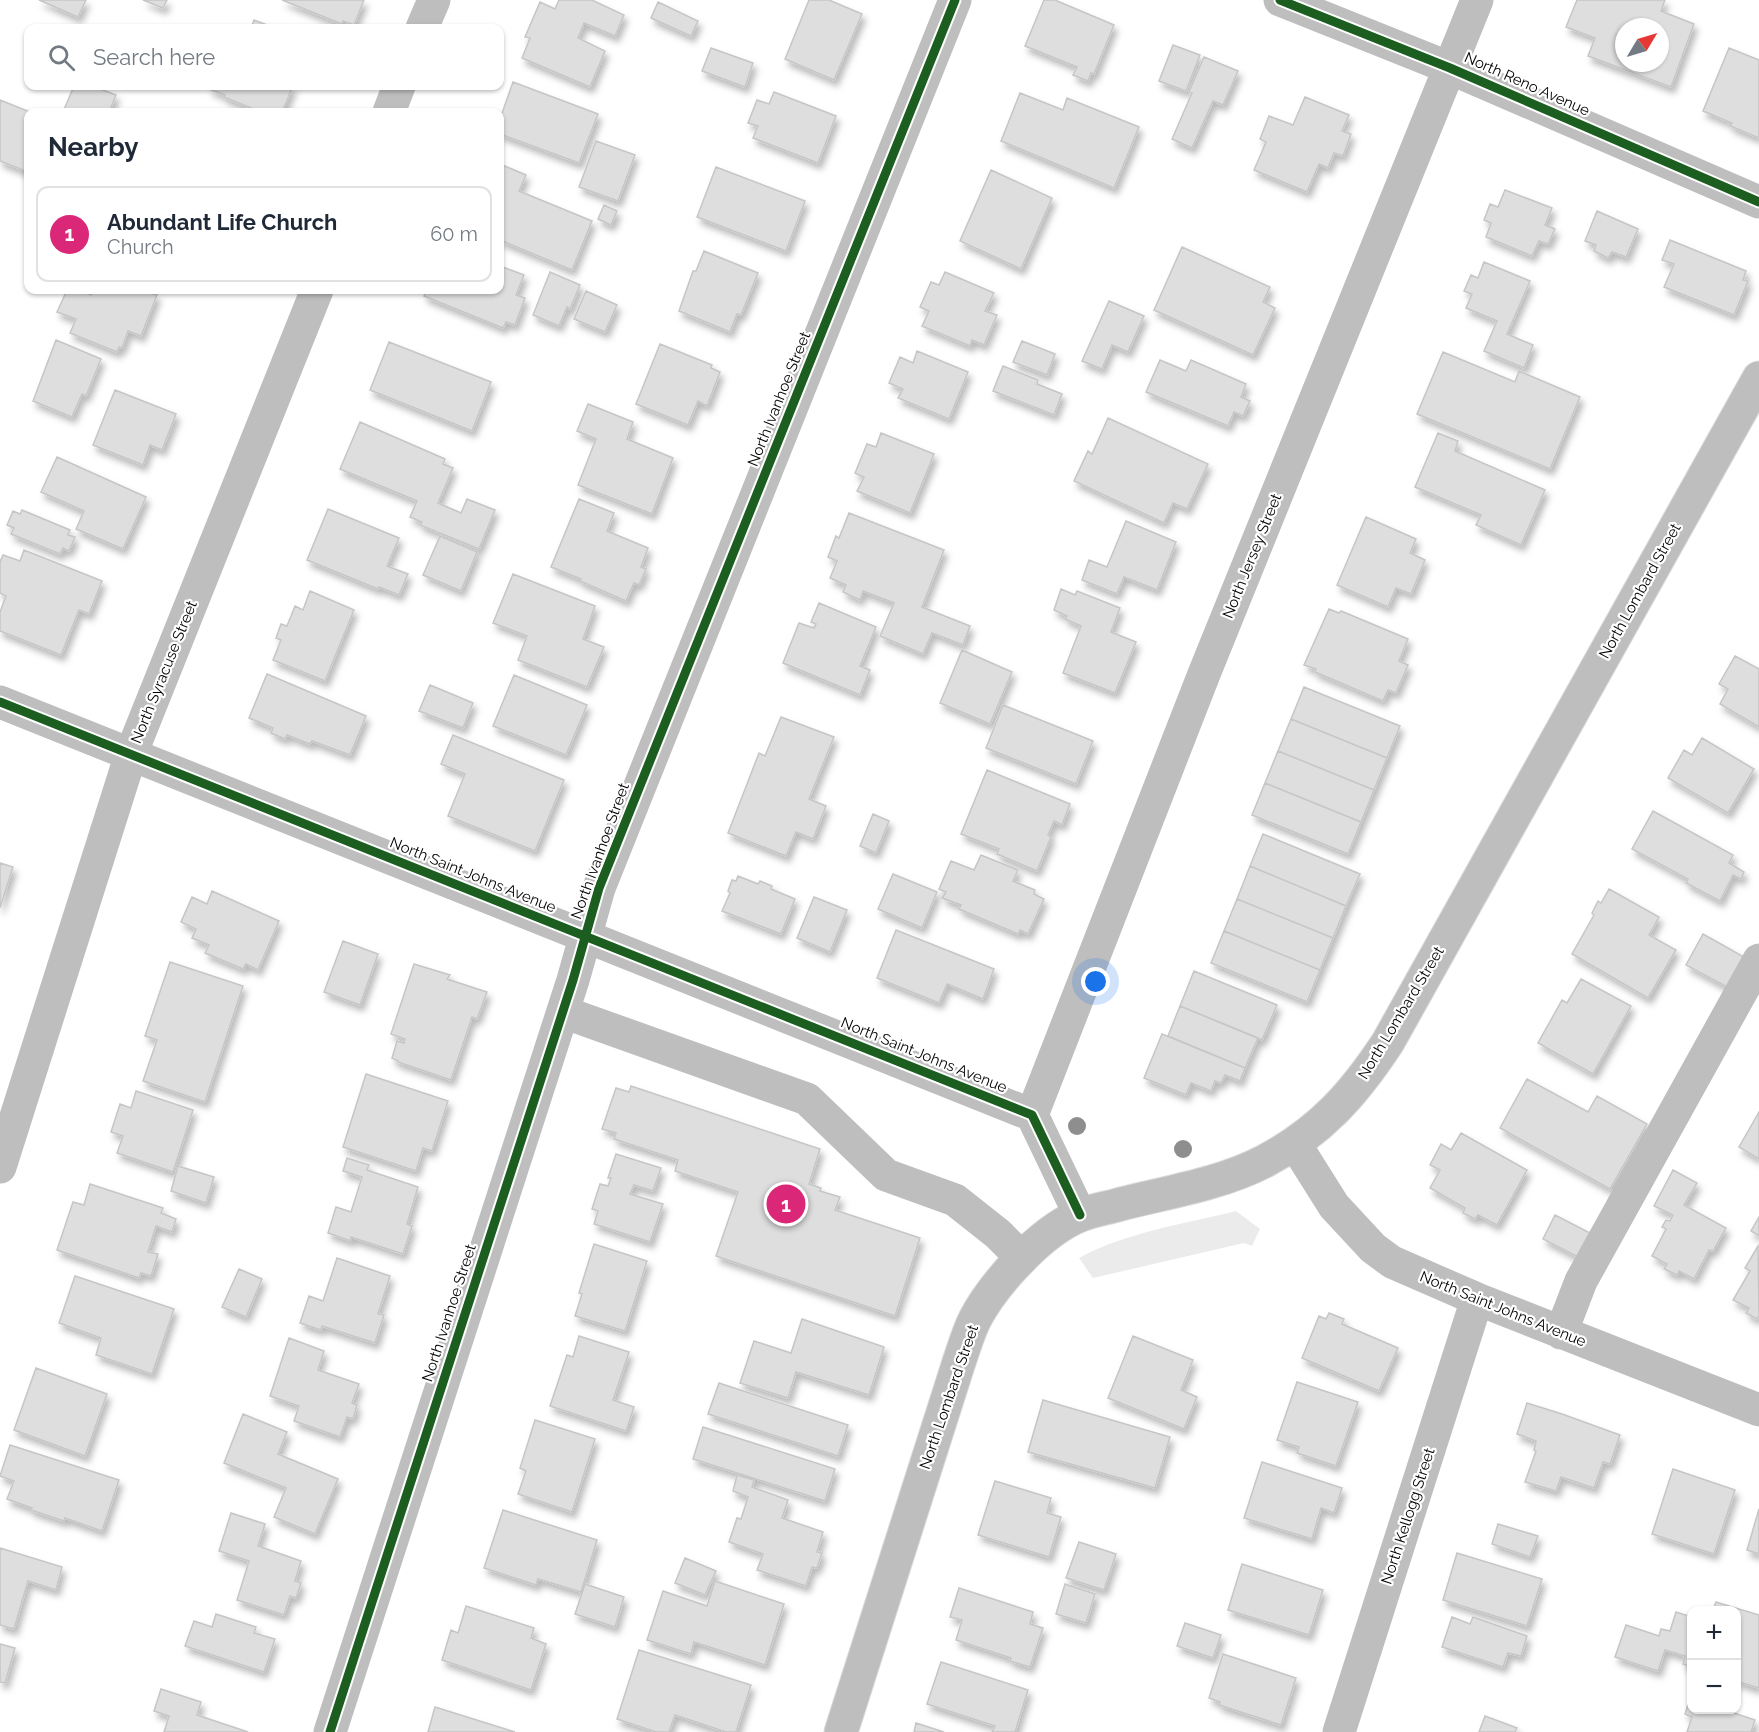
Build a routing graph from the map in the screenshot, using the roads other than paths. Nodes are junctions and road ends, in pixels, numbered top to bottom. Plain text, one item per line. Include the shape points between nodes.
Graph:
1 (434, 0) edge
2 (955, 0) edge
3 (1280, 0) edge
4 (1477, 0) edge
5 (424, 24) edge
6 (1450, 68) junction
7 (397, 90) edge
8 (390, 108) edge
9 (1759, 202) edge
10 (315, 294) edge
11 (1759, 378) edge
12 (0, 702) edge
13 (131, 754) junction
14 (585, 936) junction
15 (1759, 960) edge
16 (563, 1012) junction
17 (1032, 1114) junction
18 (1295, 1144) junction
19 (0, 1167) edge
20 (1080, 1215) junction
21 (1022, 1258) junction
22 (1477, 1299) junction
23 (1561, 1333) junction
24 (1759, 1410) edge
25 (330, 1732) edge
26 (841, 1732) edge
27 (1339, 1732) edge

1 - 5 street
2 - 14 street, North Ivanhoe Street via 599,888
3 - 6 street, North Reno Avenue
4 - 6 street, North Jersey Street
6 - 9 street, North Reno Avenue
6 - 17 street, North Jersey Street via 1204,674
7 - 8 street
10 - 13 street, North Syracuse Street
11 - 18 street, North Lombard Street via 1388,1042 1344,1102
12 - 13 street, North Saint Johns Avenue
13 - 14 street, North Saint Johns Avenue
13 - 19 street, North Syracuse Street
14 - 16 street, North Ivanhoe Street
14 - 17 street, North Saint Johns Avenue
15 - 23 street via 1581,1281
16 - 21 street via 807,1099 886,1175 955,1200
16 - 25 street, North Ivanhoe Street
17 - 20 street
18 - 20 street, North Lombard Street via 1226,1177
18 - 22 street, North Saint Johns Avenue via 1334,1206 1373,1248 1410,1271
20 - 21 street, North Lombard Street
21 - 26 street, North Lombard Street via 985,1302 967,1340
22 - 23 street, North Saint Johns Avenue
22 - 27 street, North Kellogg Street
23 - 24 street, North Saint Johns Avenue

